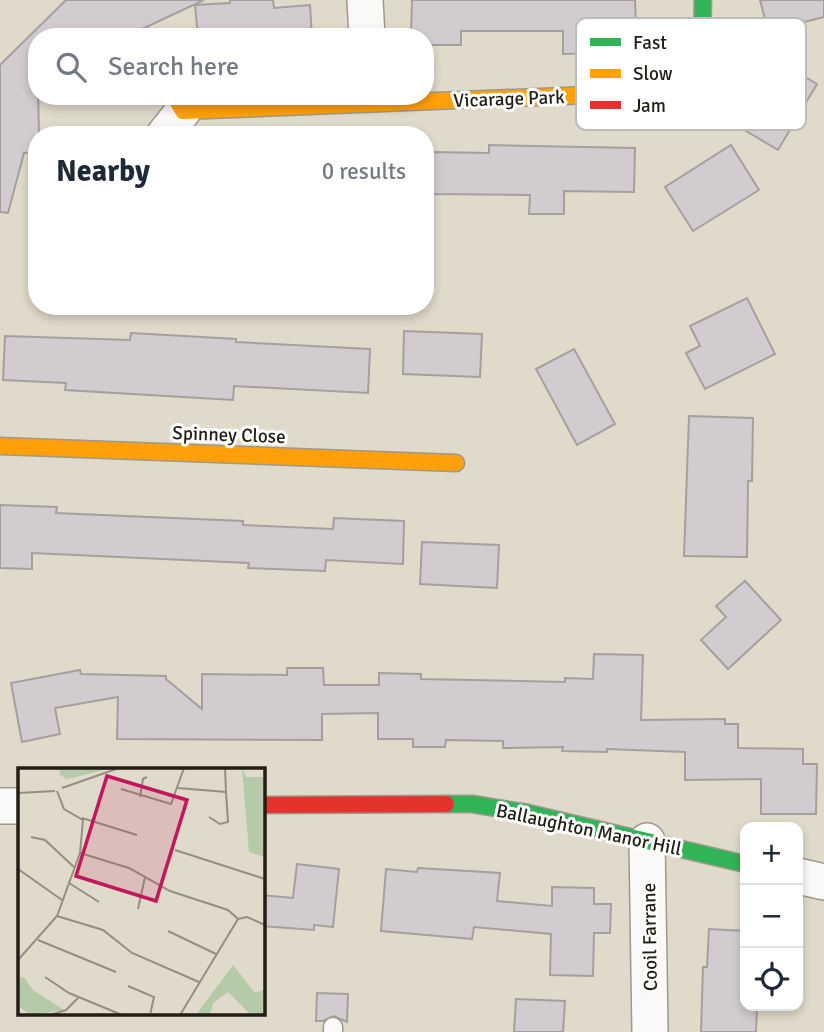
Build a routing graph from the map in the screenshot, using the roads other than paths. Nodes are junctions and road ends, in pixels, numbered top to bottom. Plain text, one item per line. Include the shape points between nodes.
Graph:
1 (365, 0) edge
2 (703, 0) edge
3 (702, 18) edge
4 (367, 28) edge
5 (576, 94) edge
6 (434, 98) edge
7 (300, 105) edge
8 (174, 114) edge
9 (0, 446) edge
10 (456, 463) dead end
11 (264, 805) edge
12 (0, 806) edge
13 (18, 806) edge
14 (648, 841) junction
15 (740, 863) edge
16 (803, 877) edge
17 (824, 882) edge
18 (650, 1032) edge

1 - 4 street
2 - 3 street, Vicarage Park
5 - 6 street, Vicarage Park
7 - 8 street, Vicarage Park
9 - 10 street, Spinney Close
11 - 14 street, Ballaughton Manor Hill via 472,804
12 - 13 street
14 - 15 street, Ballaughton Manor Hill
14 - 18 street, Cooil Farrane
16 - 17 street

